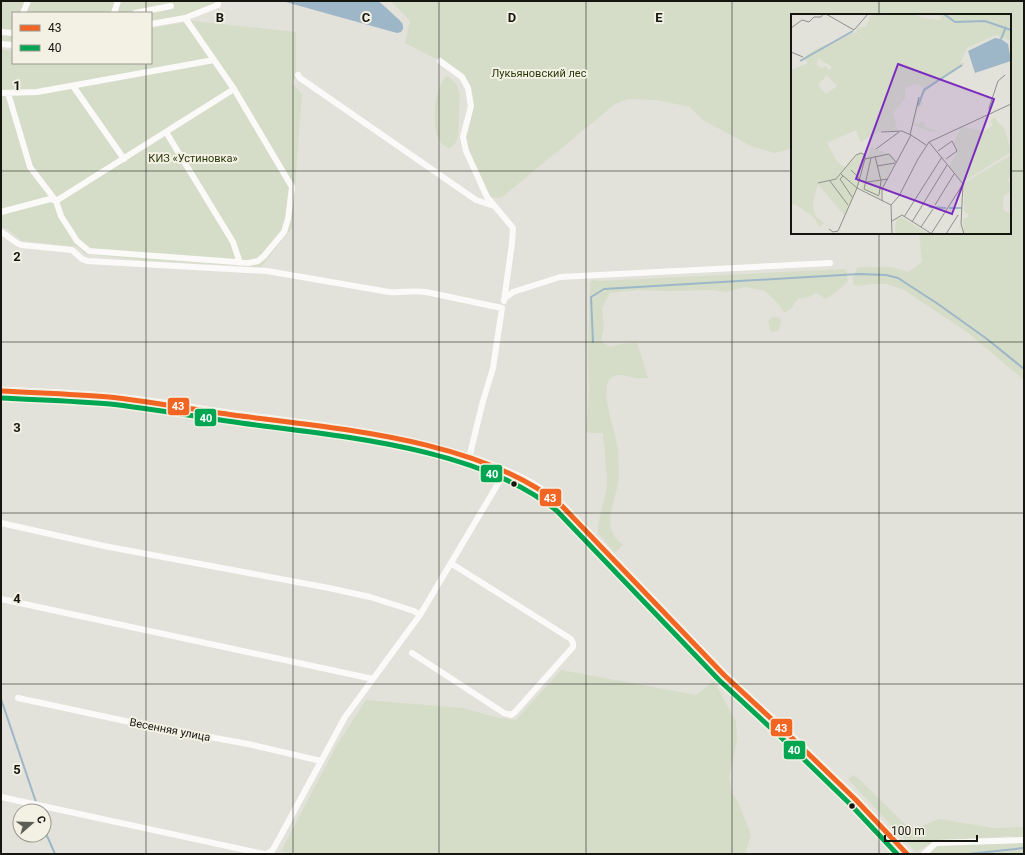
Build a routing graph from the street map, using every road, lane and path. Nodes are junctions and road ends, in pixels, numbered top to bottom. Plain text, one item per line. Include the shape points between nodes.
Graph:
1 (28, 1) edge
2 (118, 1) edge
3 (218, 1) edge
4 (171, 6) dead end
5 (23, 12) edge
6 (114, 12) edge
7 (140, 12) edge
8 (185, 18) junction
9 (152, 24) edge
10 (1, 32) edge
11 (12, 33) edge
12 (1, 44) edge
13 (12, 45) edge
14 (214, 60) junction
15 (440, 61) dead end
16 (298, 75) dead end
17 (73, 86) junction
18 (234, 89) junction
19 (4, 93) edge
20 (166, 132) junction
21 (124, 159) junction
22 (56, 201) junction
23 (494, 206) junction
24 (1, 212) edge
25 (1, 232) edge
26 (240, 263) junction
27 (830, 263) dead end
28 (504, 299) junction
29 (502, 308) junction
30 (1, 391) edge
31 (469, 458) junction
32 (505, 472) junction
33 (1, 523) edge
34 (452, 564) junction
35 (1, 599) edge
36 (420, 615) junction
37 (412, 653) dead end
38 (373, 679) junction
39 (18, 698) dead end
40 (321, 761) junction
41 (1, 797) edge
42 (1024, 840) edge
43 (265, 854) edge
44 (907, 854) edge
45 (924, 854) edge

1 - 5 street
2 - 6 street
3 - 8 street via 218,5
4 - 7 street
8 - 9 street
8 - 14 street
10 - 11 street
12 - 13 street
14 - 17 street
14 - 18 street
15 - 23 street via 462,77 468,88 471,106 463,137 466,151 487,197
16 - 23 street via 476,200
17 - 19 street via 37,92
17 - 21 street
18 - 20 street
18 - 26 street via 292,187 284,232 258,261
19 - 22 street via 30,168
20 - 21 street
20 - 26 street via 233,242
21 - 22 street
22 - 24 street via 50,199
22 - 26 street via 61,216 77,241 89,250
23 - 28 street via 513,228
25 - 29 street via 15,243 72,250 87,261 267,270 389,292 426,292
27 - 28 street via 560,277 513,292
28 - 29 street
29 - 31 street via 493,368
30 - 31 main road via 123,399 337,428 415,443
31 - 32 main road
32 - 34 street
32 - 44 main road via 548,493 562,506 724,675 855,799
33 - 36 street via 104,546 370,597
34 - 36 street
34 - 37 street via 571,639 573,647 511,715 504,713
35 - 38 street
36 - 38 street
38 - 40 street via 345,717
39 - 40 street, Весенняя улица
40 - 43 street via 272,851
41 - 43 street
42 - 45 street via 936,843

